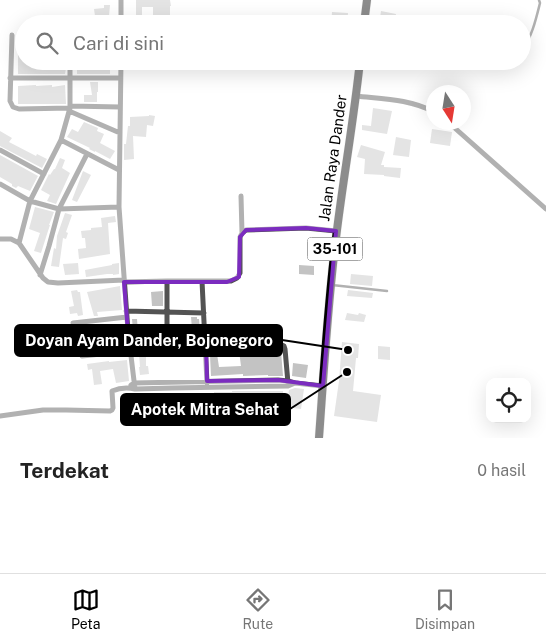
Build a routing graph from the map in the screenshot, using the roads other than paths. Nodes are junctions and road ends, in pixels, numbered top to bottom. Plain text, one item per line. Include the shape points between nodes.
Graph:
1 (121, 0) edge
2 (367, 0) edge
3 (539, 0) edge
4 (121, 15) edge
5 (365, 15) edge
6 (531, 33) edge
7 (12, 35) dead end
8 (70, 70) edge
9 (120, 70) edge
10 (359, 70) edge
11 (10, 78) junction
12 (120, 78) junction
13 (70, 79) junction
14 (356, 96) junction
15 (120, 107) junction
16 (70, 108) junction
17 (426, 108) edge
18 (457, 130) edge
19 (120, 134) junction
20 (61, 140) junction
21 (0, 150) edge
22 (87, 154) junction
23 (119, 170) junction
24 (44, 174) junction
25 (0, 184) edge
26 (241, 196) dead end
27 (30, 201) junction
28 (119, 207) junction
29 (59, 209) junction
30 (546, 209) edge
31 (336, 231) junction
32 (242, 233) junction
33 (0, 238) edge
34 (19, 243) junction
35 (40, 275) junction
36 (124, 281) junction
37 (167, 281) junction
38 (202, 281) junction
39 (331, 285) junction
40 (387, 291) dead end
41 (126, 310) junction
42 (167, 312) junction
43 (204, 313) junction
44 (127, 317) junction
45 (72, 323) dead end
46 (167, 345) junction
47 (206, 346) junction
48 (129, 348) junction
49 (82, 356) dead end
50 (288, 383) junction
51 (207, 384) junction
52 (323, 386) junction
53 (132, 387) junction
54 (0, 416) edge
55 (319, 438) edge

1 - 4 street
2 - 5 main road
3 - 6 lane
7 - 11 street
8 - 13 street
9 - 12 street
10 - 14 main road, Jalan Raya Dander / 35-101
11 - 13 street
11 - 16 street via 13,107
12 - 13 street
12 - 15 street
13 - 16 street
14 - 17 street via 406,102
14 - 31 main road, Jalan Raya Dander / 35-101
15 - 16 street
15 - 19 street
16 - 19 street
16 - 20 street
18 - 30 street
19 - 23 street
20 - 22 street
20 - 24 street
21 - 24 street
22 - 23 street
22 - 29 street
23 - 28 street
24 - 27 street
25 - 27 street
26 - 32 street
27 - 29 street
27 - 34 street
28 - 29 street
28 - 36 street
29 - 35 street
31 - 32 street via 250,229
31 - 39 main road, Jalan Raya Dander / 35-101
32 - 38 street via 239,276 231,281
33 - 34 street
34 - 35 street
35 - 36 street via 53,283
36 - 37 street
36 - 41 street
37 - 38 street
37 - 42 street
38 - 43 street
39 - 40 lane
39 - 52 main road, Jalan Raya Dander / 35-101
41 - 42 street
41 - 44 street
42 - 43 street
42 - 46 street
43 - 47 street
44 - 45 street
44 - 48 street
46 - 47 street
46 - 48 street
47 - 50 street via 282,345
47 - 51 street
48 - 49 street
48 - 53 street
50 - 51 street
50 - 52 street
51 - 53 street
52 - 55 main road, Jalan Raya Dander / 35-101
53 - 54 street via 112,391 113,408 110,411 43,410

